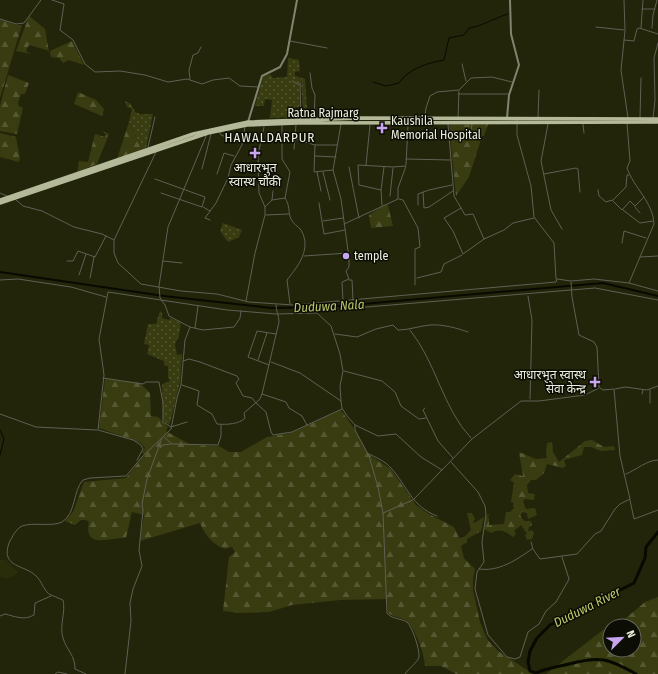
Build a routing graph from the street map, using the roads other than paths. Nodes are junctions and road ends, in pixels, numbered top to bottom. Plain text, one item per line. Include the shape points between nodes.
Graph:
1 (41, 0) edge
2 (52, 0) edge
3 (297, 0) edge
4 (509, 0) edge
5 (624, 0) edge
6 (643, 0) edge
7 (657, 0) edge
8 (642, 9) junction
9 (656, 10) junction
10 (0, 19) edge
11 (596, 27) dead end
12 (641, 28) junction
13 (652, 28) dead end
14 (625, 31) junction
15 (658, 34) edge
16 (624, 40) junction
17 (289, 41) junction
18 (658, 43) edge
19 (201, 47) dead end
20 (327, 48) dead end
21 (462, 64) dead end
22 (310, 73) dead end
23 (641, 78) dead end
24 (190, 80) junction
25 (292, 82) dead end
26 (300, 82) dead end
27 (467, 82) junction
28 (512, 82) junction
29 (300, 85) junction
30 (259, 87) junction
31 (459, 90) junction
32 (539, 90) dead end
33 (458, 94) junction
34 (509, 94) junction
35 (155, 116) dead end
36 (426, 118) junction
37 (458, 118) junction
38 (538, 118) junction
39 (301, 119) junction
40 (314, 119) junction
41 (640, 119) junction
42 (653, 119) junction
43 (658, 119) edge
44 (507, 120) junction
45 (517, 120) junction
46 (628, 120) junction
47 (548, 121) junction
48 (341, 122) junction
49 (370, 122) junction
50 (408, 122) junction
51 (448, 122) junction
52 (472, 122) junction
53 (583, 122) junction
54 (658, 122) edge
55 (264, 123) junction
56 (282, 123) junction
57 (297, 123) junction
58 (247, 124) junction
59 (219, 130) junction
60 (210, 132) junction
61 (584, 133) dead end
62 (295, 139) junction
63 (460, 139) dead end
64 (243, 143) junction
65 (315, 145) junction
66 (338, 145) junction
67 (156, 149) junction
68 (294, 149) dead end
69 (147, 150) junction
70 (314, 156) junction
71 (235, 157) junction
72 (336, 157) junction
73 (406, 159) junction
74 (451, 160) junction
75 (239, 164) dead end
76 (366, 165) junction
77 (384, 166) junction
78 (406, 166) junction
79 (349, 167) dead end
80 (393, 167) junction
81 (202, 169) dead end
82 (258, 169) junction
83 (333, 170) junction
84 (323, 171) junction
85 (317, 172) junction
86 (217, 174) dead end
87 (544, 174) junction
88 (629, 175) junction
89 (155, 179) dead end
90 (453, 185) junction
91 (185, 190) junction
92 (380, 190) junction
93 (598, 190) dead end
94 (273, 191) dead end
95 (321, 191) dead end
96 (453, 191) junction
97 (423, 192) junction
98 (580, 192) dead end
99 (0, 193) edge
100 (161, 193) dead end
101 (390, 196) dead end
102 (9, 197) junction
103 (644, 197) junction
104 (15, 198) junction
105 (285, 198) junction
106 (398, 198) junction
107 (180, 199) junction
108 (0, 200) edge
109 (272, 200) junction
110 (330, 200) dead end
111 (612, 200) junction
112 (319, 203) dead end
113 (0, 204) edge
114 (418, 204) dead end
115 (265, 206) junction
116 (382, 206) junction
117 (635, 206) junction
118 (202, 207) junction
119 (461, 208) junction
120 (623, 210) junction
121 (210, 211) junction
122 (640, 213) dead end
123 (289, 214) junction
124 (265, 215) junction
125 (343, 218) junction
126 (359, 218) junction
127 (535, 218) junction
128 (210, 220) dead end
129 (322, 221) junction
130 (654, 221) junction
131 (344, 224) junction
132 (562, 229) dead end
133 (345, 230) junction
134 (107, 236) junction
135 (647, 238) junction
136 (484, 239) junction
137 (114, 240) junction
138 (622, 243) dead end
139 (348, 253) junction
140 (86, 254) junction
141 (463, 254) junction
142 (304, 256) junction
143 (658, 256) edge
144 (95, 257) junction
145 (640, 257) junction
146 (67, 261) dead end
147 (163, 261) junction
148 (182, 263) dead end
149 (79, 276) dead end
150 (90, 278) dead end
151 (416, 278) junction
152 (349, 279) junction
153 (557, 279) junction
154 (0, 280) edge
155 (571, 281) junction
156 (629, 283) junction
157 (415, 285) dead end
158 (160, 288) junction
159 (571, 289) junction
160 (658, 291) edge
161 (528, 294) junction
162 (106, 297) junction
163 (162, 300) junction
164 (658, 300) edge
165 (343, 301) junction
166 (353, 301) junction
167 (246, 302) junction
168 (276, 304) junction
169 (198, 305) junction
170 (290, 305) junction
171 (355, 308) dead end
172 (242, 310) junction
173 (276, 314) junction
174 (190, 327) junction
175 (195, 328) junction
176 (410, 330) junction
177 (468, 332) dead end
178 (268, 333) junction
179 (277, 334) junction
180 (334, 334) junction
181 (183, 361) junction
182 (258, 361) junction
183 (269, 361) junction
184 (269, 365) junction
185 (343, 371) junction
186 (103, 378) junction
187 (181, 385) junction
188 (658, 386) edge
189 (600, 388) junction
190 (614, 389) junction
191 (650, 389) junction
192 (643, 390) junction
193 (262, 394) junction
194 (642, 394) dead end
195 (530, 400) junction
196 (341, 401) junction
197 (256, 403) junction
198 (650, 403) dead end
199 (342, 408) junction
200 (425, 408) dead end
201 (0, 414) edge
202 (426, 418) junction
203 (186, 422) dead end
204 (221, 424) junction
205 (307, 425) junction
206 (355, 425) junction
207 (171, 427) junction
208 (98, 430) junction
209 (163, 437) junction
210 (472, 439) junction
211 (172, 444) junction
212 (159, 448) junction
213 (367, 453) junction
214 (454, 458) junction
215 (658, 460) edge
216 (451, 462) junction
217 (135, 464) junction
218 (442, 470) junction
219 (625, 474) junction
220 (630, 499) junction
221 (413, 500) junction
222 (658, 510) edge
223 (383, 513) junction
224 (437, 516) dead end
225 (531, 542) dead end
226 (533, 549) junction
227 (562, 557) junction
228 (478, 569) junction
229 (52, 596) junction
230 (0, 616) edge
231 (55, 674) edge
232 (67, 674) edge
233 (86, 674) edge
234 (125, 674) edge
235 (405, 674) edge

1 - 10 street via 24,23 16,24
2 - 24 street via 64,4 60,30 73,40 85,64 95,72 120,71 168,82
3 - 17 street
4 - 28 street via 511,34 519,65
5 - 14 street
6 - 8 street
7 - 9 street
8 - 9 street
8 - 12 street
9 - 13 street
11 - 14 street
12 - 15 street
12 - 16 street via 637,28 634,40
14 - 16 street
16 - 46 street via 620,70
17 - 20 street
17 - 30 street via 287,54 280,67 262,76
18 - 42 street via 654,58
19 - 24 street via 198,53 193,55 189,70
21 - 27 street
22 - 40 street via 315,95
23 - 41 street
24 - 30 street via 202,84 229,78 240,86
25 - 29 street
26 - 29 street
27 - 28 street via 471,78 483,76
27 - 31 street
28 - 34 street
29 - 39 street
30 - 58 street
31 - 33 street
31 - 36 street via 438,92 430,96
32 - 38 street
33 - 34 street
33 - 37 street
34 - 44 street
35 - 69 street via 151,142
36 - 37 highway, Ratna Rajmarg
36 - 40 highway, Ratna Rajmarg
37 - 44 highway, Ratna Rajmarg
38 - 45 highway, Ratna Rajmarg
38 - 46 highway, Ratna Rajmarg
39 - 40 highway, Ratna Rajmarg
39 - 58 highway, Ratna Rajmarg
41 - 42 highway, Ratna Rajmarg
41 - 46 highway, Ratna Rajmarg
42 - 43 highway, Ratna Rajmarg
44 - 45 highway, Ratna Rajmarg
44 - 52 highway, Ratna Rajmarg
45 - 47 highway, Ratna Rajmarg
45 - 127 street via 517,135
46 - 53 highway, Ratna Rajmarg
46 - 54 highway, Ratna Rajmarg
46 - 88 street
47 - 53 highway, Ratna Rajmarg
47 - 87 street via 541,156
48 - 49 highway, Ratna Rajmarg
48 - 57 highway, Ratna Rajmarg
48 - 66 street
49 - 50 highway, Ratna Rajmarg
49 - 76 street
50 - 51 highway, Ratna Rajmarg
50 - 73 street
51 - 52 highway, Ratna Rajmarg
51 - 74 street
52 - 63 street via 472,132
53 - 61 street
55 - 56 highway, Ratna Rajmarg
55 - 58 highway, Ratna Rajmarg
55 - 82 street
56 - 57 highway, Ratna Rajmarg
56 - 105 street via 282,159 290,172
57 - 62 street
58 - 59 highway, Ratna Rajmarg
58 - 64 street
58 - 69 highway, Ratna Rajmarg via 209,129
59 - 60 highway, Ratna Rajmarg
59 - 64 street via 221,135
60 - 67 highway, Ratna Rajmarg
60 - 81 street
60 - 91 street
62 - 65 street
62 - 68 street
64 - 71 street
65 - 66 street
65 - 70 street
66 - 72 street
67 - 104 highway, Ratna Rajmarg
67 - 137 street via 154,159
69 - 102 highway, Ratna Rajmarg
70 - 72 street
70 - 85 street via 313,170
71 - 86 street via 224,153
71 - 121 street via 228,178
72 - 83 street
73 - 74 street
73 - 78 street
74 - 90 street
75 - 82 street
76 - 77 street
76 - 92 street via 358,165 359,185
77 - 80 street
77 - 92 street
78 - 80 street
78 - 106 street via 398,188
79 - 126 street
80 - 101 street
82 - 115 street via 259,193
83 - 84 street
83 - 125 street
84 - 85 street
84 - 110 street
85 - 95 street
87 - 98 street via 576,168
87 - 132 street via 551,210
88 - 103 street
88 - 111 street via 626,187
89 - 91 street
90 - 96 street
90 - 97 street
91 - 107 street
91 - 118 street via 205,197
92 - 116 street
93 - 111 street via 599,196 606,202
94 - 109 street
96 - 97 street via 424,208
96 - 119 street
97 - 114 street via 418,194
99 - 102 street
100 - 107 street
102 - 104 street
102 - 108 highway, Ratna Rajmarg
103 - 117 street
103 - 130 street
104 - 113 highway, Ratna Rajmarg
104 - 134 street via 23,206 42,211 74,228
105 - 109 street
105 - 123 street
106 - 116 street
106 - 151 street via 403,200 419,231 420,247 415,249
107 - 118 street
107 - 147 street via 168,228
109 - 115 street
111 - 120 street
112 - 129 street
115 - 124 street
116 - 126 street
117 - 120 street via 630,201
117 - 122 street
118 - 121 street
119 - 136 street via 465,214 473,214
119 - 141 street via 444,218 453,230
120 - 130 street via 640,223
121 - 128 street via 205,218
123 - 124 street
123 - 142 street via 292,222 303,234
124 - 167 street
125 - 129 street
125 - 131 street
126 - 131 street
127 - 136 street via 513,223
127 - 153 street via 554,243
129 - 133 street via 324,234
130 - 135 street
131 - 133 street
133 - 139 street
134 - 137 street
134 - 144 street
135 - 138 street via 624,231
135 - 145 street
136 - 141 street
137 - 158 street via 118,263 140,284
139 - 142 street
139 - 152 street via 349,268 346,271
140 - 144 street
140 - 146 street via 78,251 73,261
140 - 149 street
141 - 151 street via 444,264 441,272
142 - 170 street via 287,280
143 - 145 street
144 - 150 street
145 - 156 street
147 - 148 street
147 - 158 street
151 - 157 street
152 - 165 street via 342,282
152 - 166 street via 352,280
153 - 155 street
153 - 166 street via 556,282
154 - 162 street via 18,279 81,289
155 - 156 street via 594,279
155 - 159 street
156 - 160 street
158 - 163 street
158 - 167 street via 217,294
159 - 161 street
159 - 164 street via 600,288
159 - 189 street via 578,335 594,342 596,346 597,381
161 - 171 street
161 - 195 street via 532,320
162 - 163 street via 108,292
162 - 186 street via 98,339
163 - 169 street
163 - 174 street via 169,316
165 - 166 street
165 - 170 street
167 - 168 street
168 - 170 street
168 - 173 street
169 - 172 street
169 - 175 street
172 - 173 street
172 - 175 street via 234,327 203,330
173 - 179 street via 279,317
173 - 180 street via 317,314 331,326
174 - 175 street
174 - 181 street via 185,340
176 - 177 street via 419,326 436,325
176 - 180 street via 398,330 393,325 376,329 357,338
176 - 210 street via 429,360 454,413
178 - 179 street
178 - 182 street
178 - 182 street via 257,331 248,357
179 - 183 street
180 - 185 street
181 - 187 street
181 - 197 street via 189,359 236,375 239,379 236,384 243,396 252,398
182 - 184 street
183 - 184 street
183 - 196 street via 300,373
184 - 193 street
185 - 196 street
185 - 202 street via 382,381 395,392 404,409 419,419
186 - 207 street via 143,384 159,382 163,403 162,421
186 - 208 street
187 - 204 street via 199,391 197,405 210,412 216,423
187 - 207 street
188 - 191 street
189 - 190 street
189 - 195 street via 585,395
190 - 192 street via 625,387
190 - 219 street via 620,456
191 - 192 street
191 - 198 street
192 - 194 street
193 - 197 street
193 - 205 street via 284,401 302,416
195 - 210 street via 521,401
196 - 199 street
197 - 204 street via 244,413 243,420
197 - 205 street via 266,412 272,434 292,432
199 - 205 street
199 - 206 street
200 - 202 street via 423,410
201 - 208 street via 36,427
202 - 214 street via 438,441
203 - 207 street
204 - 211 street via 218,445
206 - 213 street
206 - 218 street via 378,436 396,434 421,457
207 - 209 street
208 - 217 street via 133,440 141,445 143,449
209 - 211 street
209 - 212 street
209 - 217 street
210 - 214 street
211 - 212 street
212 - 234 street via 147,479 142,504 139,550 142,566 130,603 131,621
213 - 221 street via 391,468
213 - 223 street
214 - 216 street
215 - 219 street
216 - 218 street
216 - 228 street via 478,492 485,506 482,542 484,562
217 - 229 street via 124,477 83,480 68,515 62,522 22,526 11,539 7,551 10,561 20,569 37,576
218 - 221 street
219 - 220 street
220 - 222 street via 634,519
220 - 227 street via 615,509 601,531 577,554
221 - 223 street
221 - 224 street via 424,511
223 - 235 street via 387,613 410,625 419,654 417,661
225 - 226 street
226 - 227 street via 540,559
226 - 228 street via 502,566 489,570
227 - 228 street via 569,579 539,624 528,632 522,655 515,659 507,657 488,635 475,589
229 - 230 street via 35,603 32,616
229 - 233 street via 63,600 63,637 76,661 75,669
231 - 232 street

